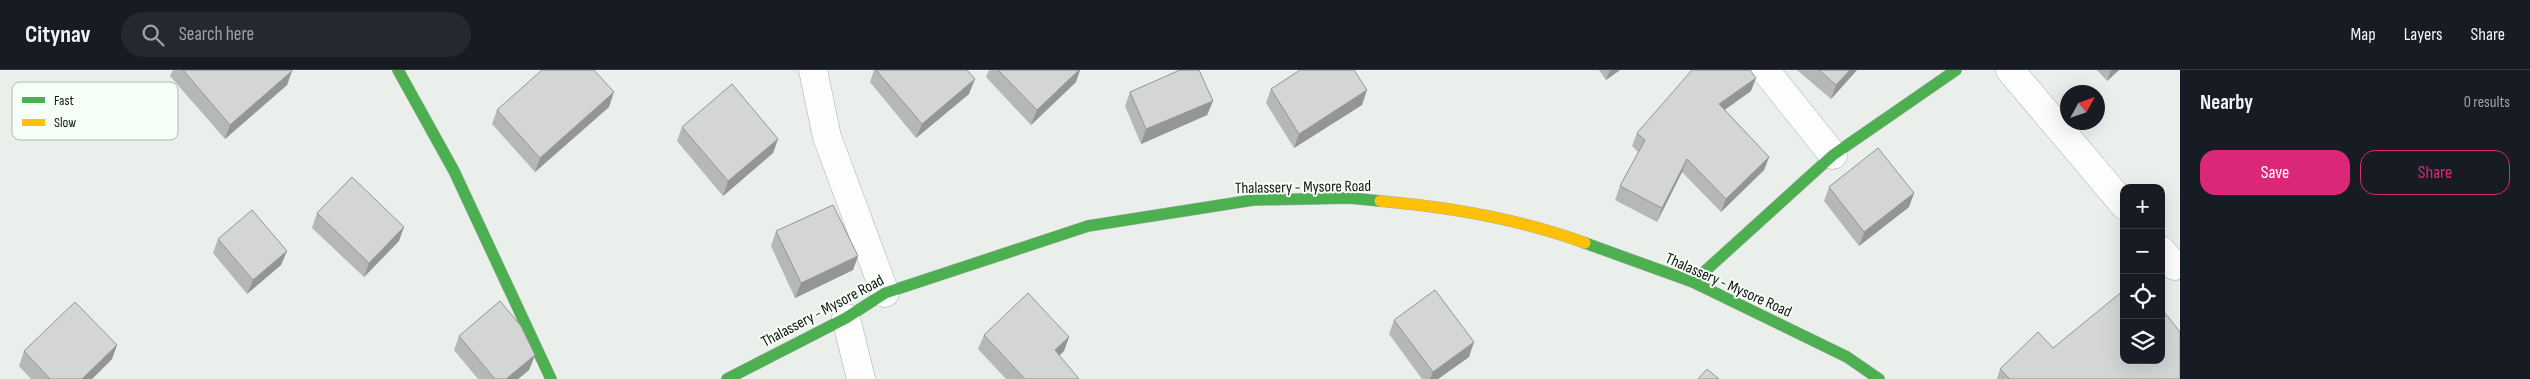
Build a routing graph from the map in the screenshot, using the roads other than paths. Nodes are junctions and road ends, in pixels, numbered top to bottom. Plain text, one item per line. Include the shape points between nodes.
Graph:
1 (398, 70) edge
2 (813, 70) edge
3 (1765, 70) edge
4 (1956, 70) edge
5 (2010, 70) edge
6 (1833, 155) junction
7 (2120, 200) edge
8 (1693, 282) junction
9 (885, 293) junction
10 (846, 318) junction
11 (551, 379) edge
12 (727, 379) edge
13 (861, 379) edge
14 (1879, 379) edge

1 - 11 main road via 454,170
2 - 9 street via 827,137
3 - 6 street
4 - 6 main road
5 - 7 street
6 - 8 main road
8 - 9 main road, Thalassery - Mysore Road via 1553,231 1435,206 1340,198 1253,200 1088,226
8 - 14 main road, Thalassery - Mysore Road via 1847,357
9 - 10 main road, Thalassery - Mysore Road
10 - 12 main road, Thalassery - Mysore Road
10 - 13 street

